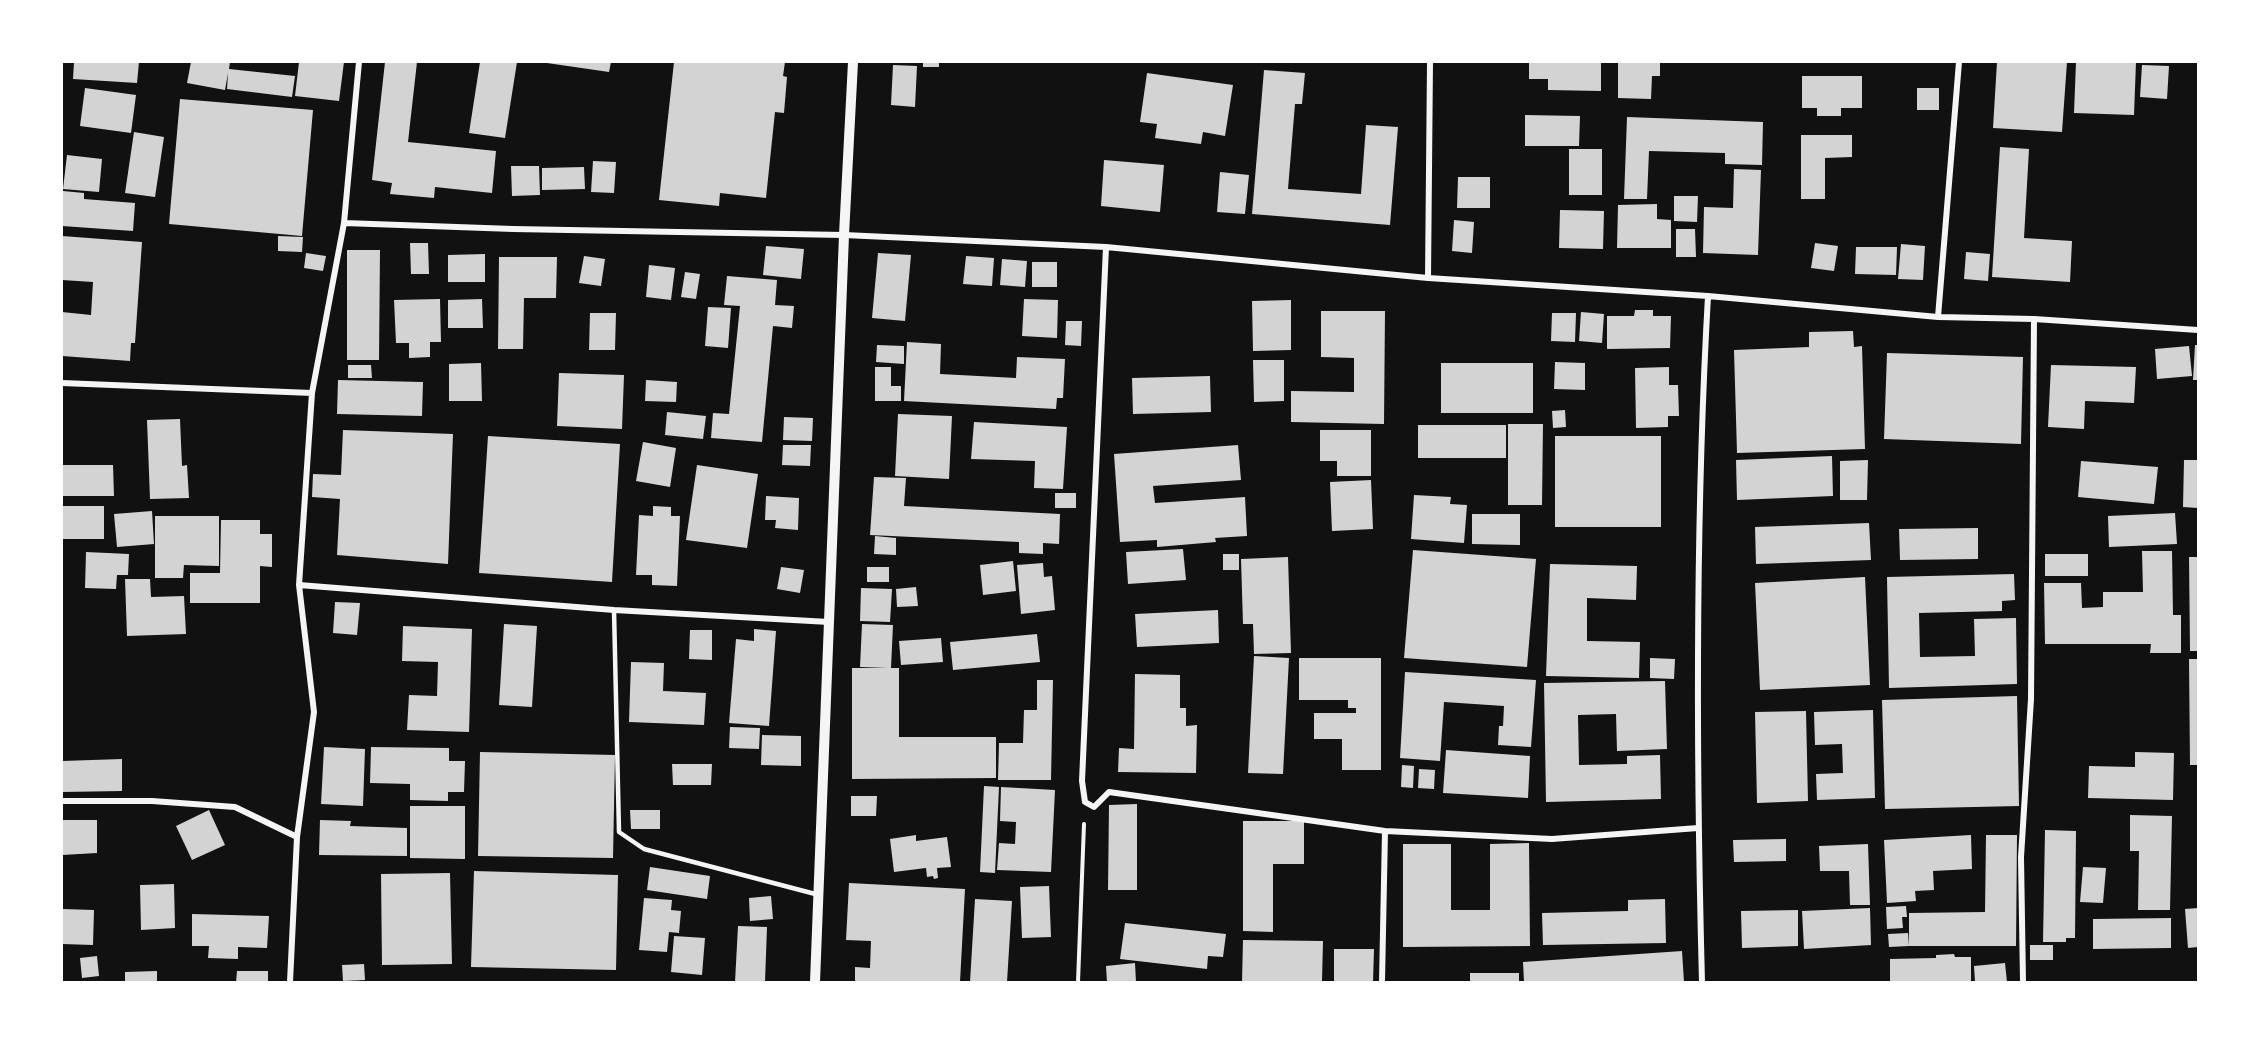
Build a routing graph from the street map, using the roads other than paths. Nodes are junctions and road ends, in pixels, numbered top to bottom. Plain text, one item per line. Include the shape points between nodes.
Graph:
1 (359, 62) edge
2 (853, 62) edge
3 (1430, 62) edge
4 (1959, 62) edge
5 (344, 224) junction
6 (844, 235) junction
7 (1107, 247) junction
8 (1428, 278) junction
9 (1708, 296) junction
10 (1938, 317) junction
11 (2034, 319) junction
12 (2199, 330) edge
13 (62, 383) edge
14 (312, 393) junction
15 (299, 585) junction
16 (614, 610) junction
17 (829, 622) junction
18 (62, 801) edge
19 (1698, 828) junction
20 (1385, 831) junction
21 (297, 837) junction
22 (819, 895) junction
23 (290, 982) edge
24 (815, 982) edge
25 (1382, 982) edge
26 (1702, 982) edge
27 (2024, 982) edge

1 - 5 street
2 - 6 street
3 - 8 street
4 - 10 street
5 - 6 street
5 - 14 street
6 - 7 street
6 - 17 street
7 - 8 street
7 - 20 street via 1082,781 1085,802 1094,807 1109,792
8 - 9 street
9 - 10 street
9 - 19 street via 1701,428
10 - 11 street
11 - 12 street
11 - 27 street via 2031,699 2021,857
13 - 14 street
14 - 15 street
15 - 16 street
15 - 21 street via 314,712
16 - 17 street
16 - 22 lane via 619,832 644,849
17 - 22 street
18 - 21 street via 152,801 235,807
19 - 20 street via 1552,839
19 - 26 street
20 - 25 street
21 - 23 street
22 - 24 street

